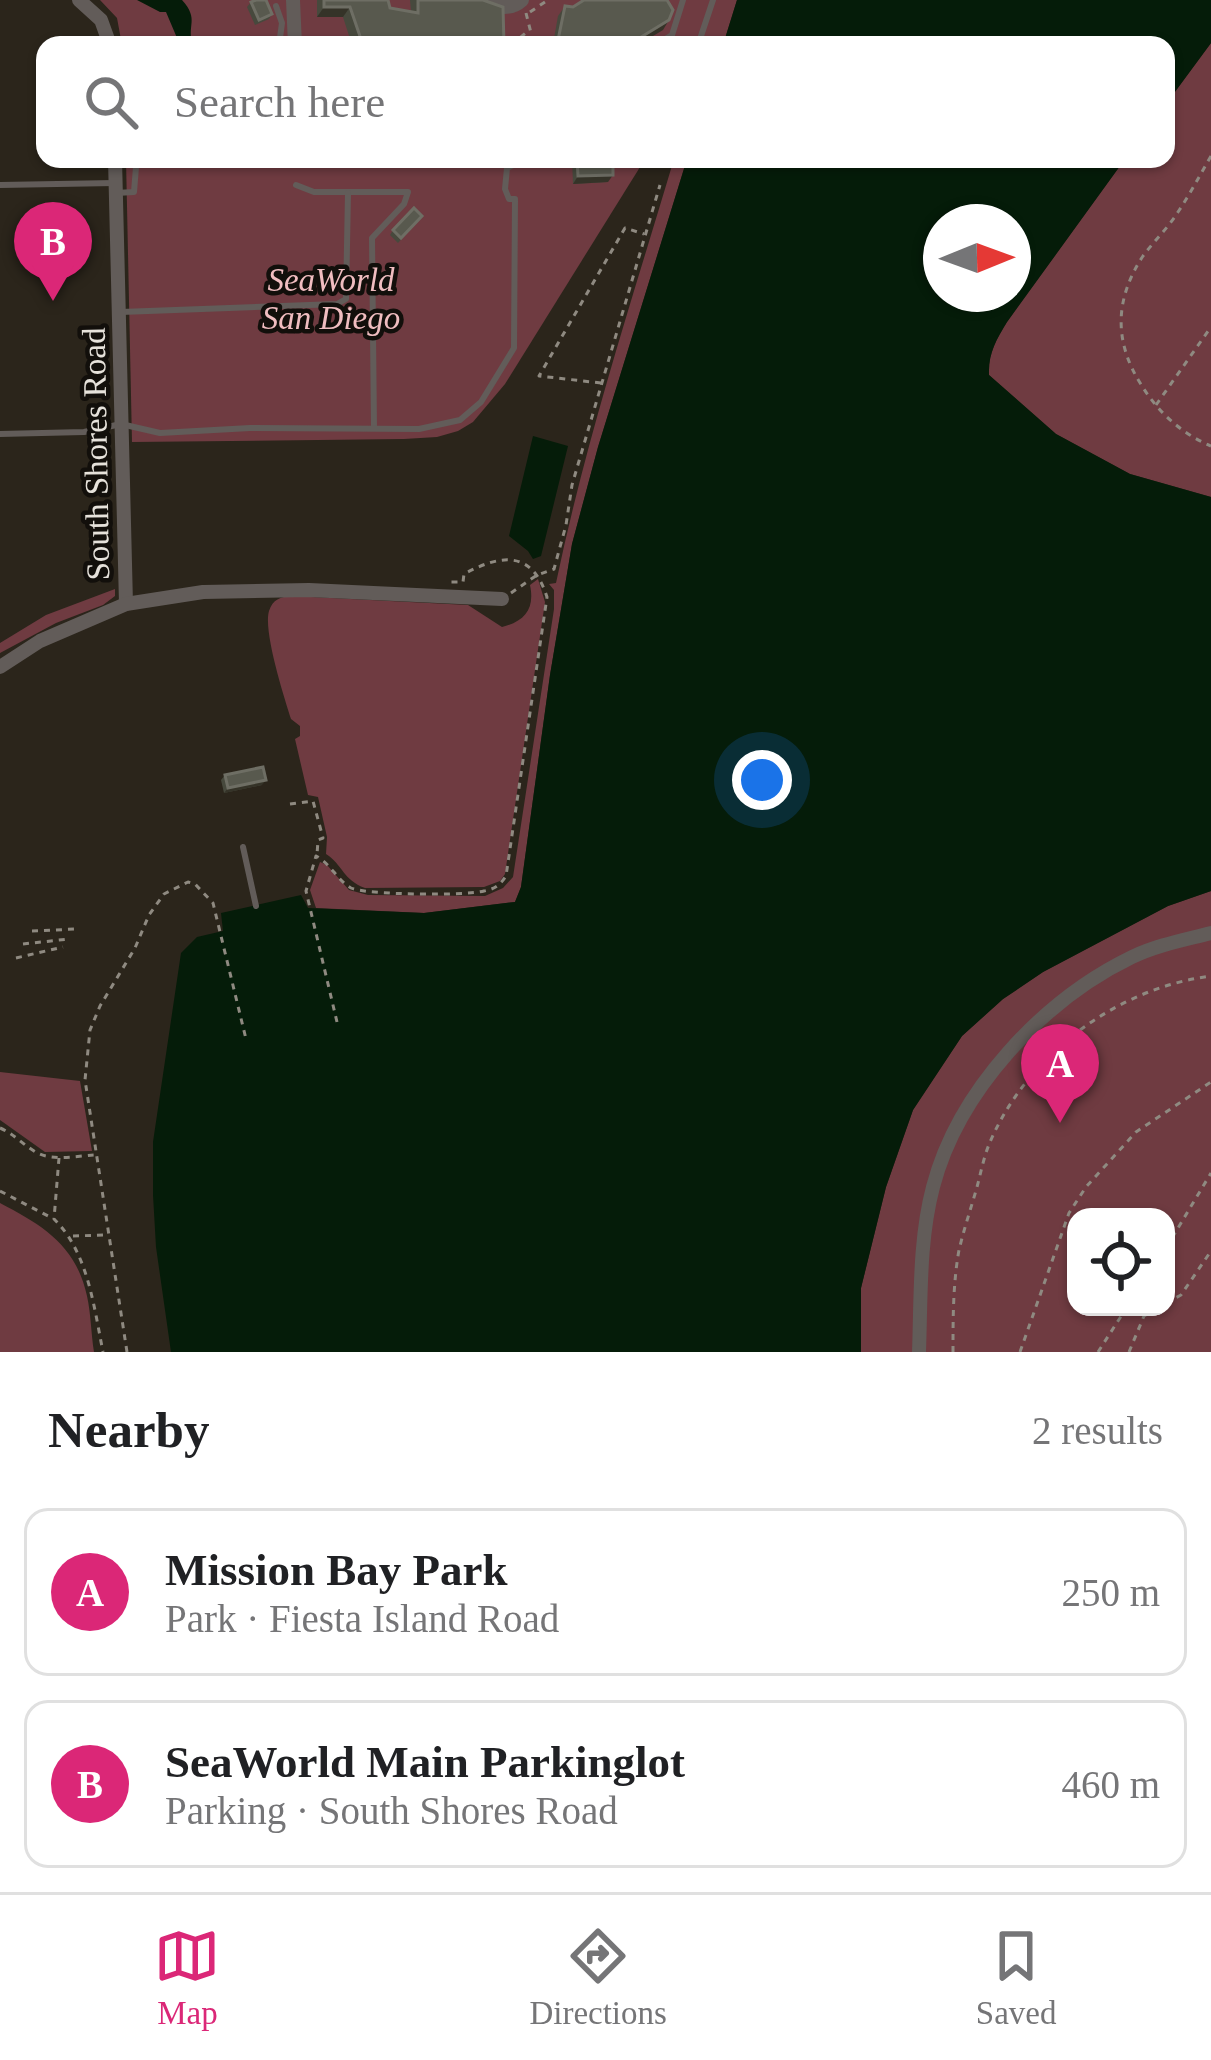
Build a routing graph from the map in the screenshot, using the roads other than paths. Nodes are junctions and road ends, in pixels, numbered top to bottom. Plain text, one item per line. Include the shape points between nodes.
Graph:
1 (79, 0) edge
2 (293, 0) edge
3 (480, 0) edge
4 (683, 0) edge
5 (713, 0) edge
6 (276, 6) dead end
7 (522, 6) edge
8 (106, 36) edge
9 (280, 36) edge
10 (295, 36) edge
11 (669, 36) edge
12 (701, 36) edge
13 (115, 168) edge
14 (136, 168) edge
15 (507, 168) edge
16 (0, 185) edge
17 (296, 185) dead end
18 (115, 188) junction
19 (348, 193) junction
20 (118, 312) junction
21 (121, 424) junction
22 (374, 429) junction
23 (0, 434) edge
24 (502, 599) road end
25 (126, 604) junction
26 (0, 667) edge
27 (243, 848) dead end
28 (256, 906) dead end
29 (1211, 933) edge
30 (919, 1352) edge

1 - 8 street
2 - 10 street
3 - 7 street
4 - 11 lane
5 - 12 lane
6 - 9 lane
13 - 18 street, South Shores Road
14 - 18 lane via 134,191
15 - 22 lane via 505,189 515,200 514,348 460,420
16 - 18 lane
17 - 19 lane
18 - 20 street, South Shores Road
19 - 20 lane via 346,299 337,304
19 - 22 lane via 408,192 372,238
20 - 21 street, South Shores Road
21 - 22 lane via 160,433
21 - 23 lane
21 - 25 street, South Shores Road
24 - 25 street via 250,590
25 - 26 street
27 - 28 lane
29 - 30 street via 1154,947 1096,978 1042,1020 977,1090 933,1188

